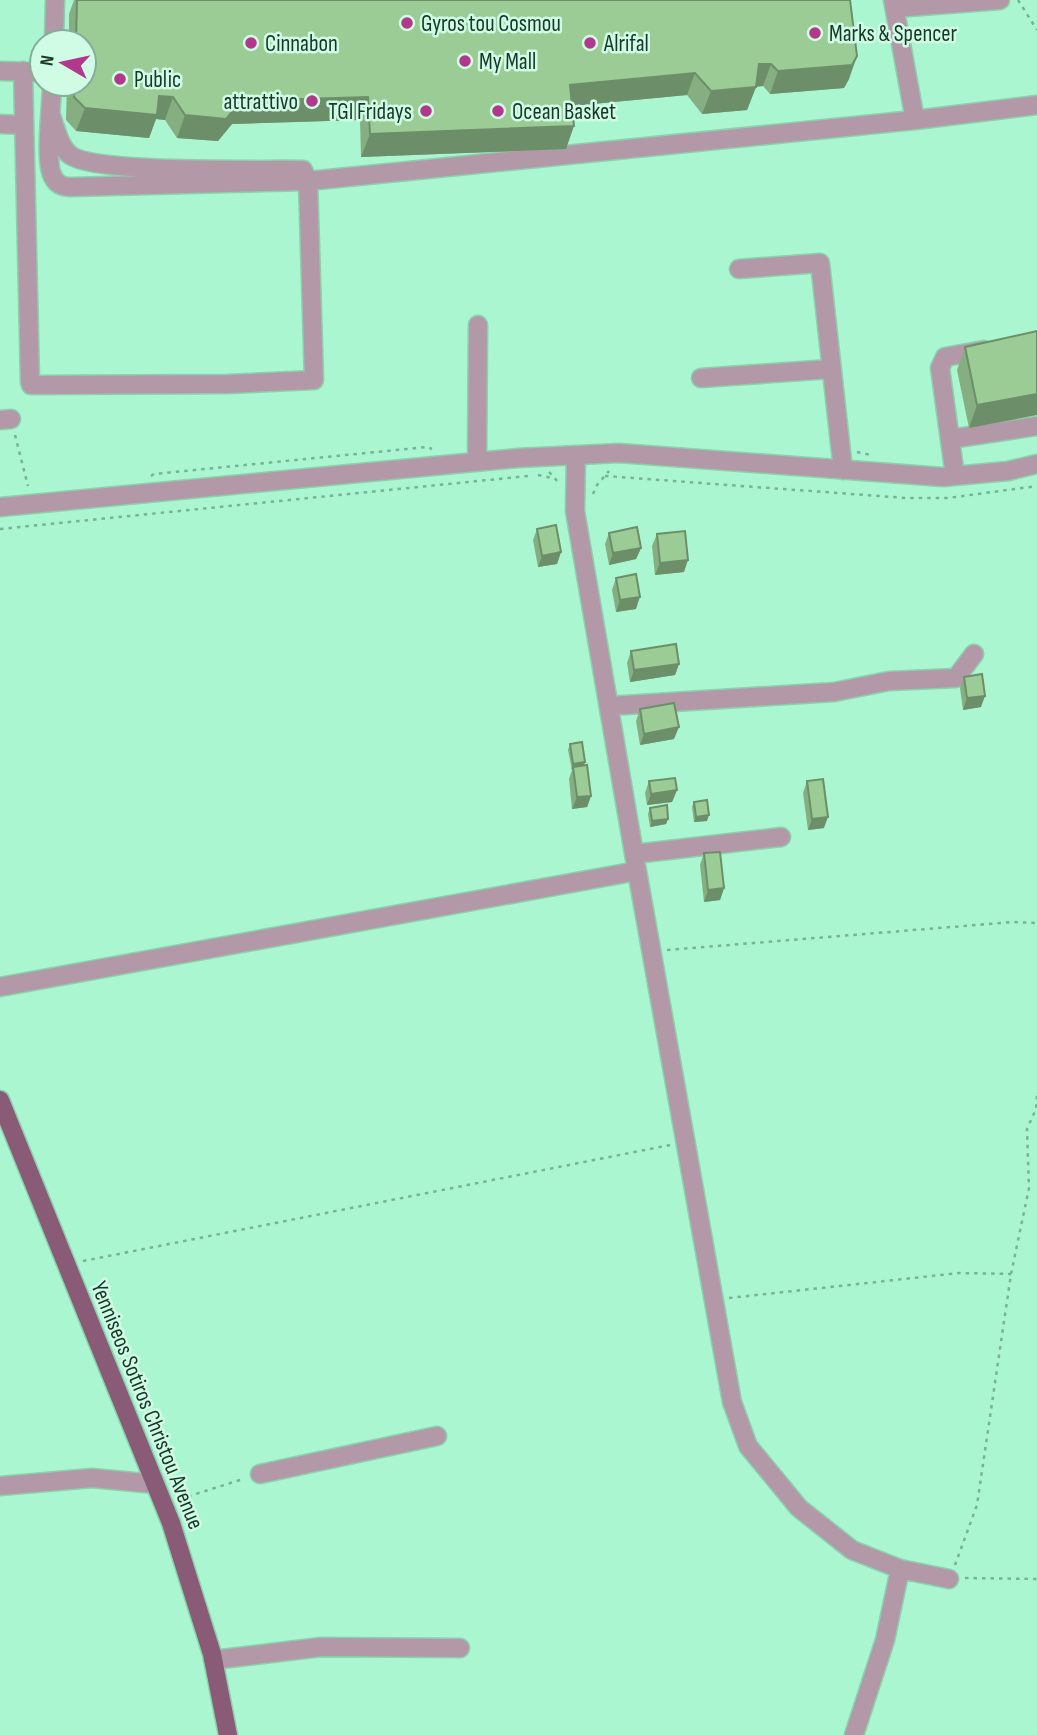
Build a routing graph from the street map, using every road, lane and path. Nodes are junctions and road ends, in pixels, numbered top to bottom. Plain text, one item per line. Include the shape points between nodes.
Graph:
1 (55, 0) edge
2 (1000, 0) edge
3 (1018, 0) edge
4 (894, 4) edge
5 (54, 28) edge
6 (1037, 30) edge
7 (0, 71) edge
8 (23, 71) junction
9 (28, 71) edge
10 (52, 98) edge
11 (1037, 105) edge
12 (51, 116) junction
13 (915, 120) junction
14 (0, 124) edge
15 (24, 125) junction
16 (308, 181) junction
17 (739, 269) dead end
18 (478, 325) dead end
19 (998, 348) edge
20 (831, 369) junction
21 (701, 378) dead end
22 (5, 420) edge
23 (1037, 426) edge
24 (950, 439) junction
25 (576, 455) junction
26 (477, 462) junction
27 (1037, 464) edge
28 (843, 470) junction
29 (955, 476) junction
30 (555, 479) dead end
31 (1037, 486) edge
32 (29, 493) dead end
33 (593, 494) dead end
34 (0, 507) edge
35 (0, 529) edge
36 (974, 654) dead end
37 (609, 706) junction
38 (781, 836) dead end
39 (635, 862) junction
40 (1037, 923) edge
41 (652, 951) junction
42 (0, 986) edge
43 (1037, 1095) edge
44 (0, 1100) edge
45 (687, 1142) junction
46 (66, 1264) junction
47 (1011, 1274) junction
48 (715, 1300) junction
49 (437, 1436) dead end
50 (260, 1474) joint
51 (155, 1484) junction
52 (0, 1486) edge
53 (163, 1504) junction
54 (900, 1569) junction
55 (949, 1579) junction
56 (1037, 1579) edge
57 (460, 1648) dead end
58 (213, 1660) junction
59 (228, 1735) edge
60 (854, 1735) edge

1 - 5 street
2 - 4 street
3 - 6 path
4 - 13 street
7 - 8 street
8 - 9 street
8 - 15 street
10 - 12 street
11 - 13 street
12 - 16 street via 68,153 89,162 303,170
12 - 16 street via 49,163 52,176 65,187
13 - 16 street
14 - 15 street
15 - 16 street via 30,382 34,386 314,380
17 - 20 street via 820,263
18 - 26 street
19 - 24 street via 945,357 941,362
20 - 21 street
20 - 28 street
22 - 32 path
23 - 24 street
24 - 29 street
25 - 26 street
25 - 28 street via 619,453
25 - 37 street via 575,511
26 - 34 street
27 - 29 street
28 - 29 street
30 - 35 path via 537,475
31 - 33 path via 962,497 906,498 605,476
36 - 37 street via 956,678 889,681 834,692
37 - 39 street
38 - 39 street
39 - 41 street
39 - 42 street
40 - 41 path
41 - 45 street
43 - 47 path via 1027,1129 1029,1188
44 - 46 main road, Yenniseos Sotiros Christou Avenue
45 - 46 path
45 - 48 street
46 - 51 main road, Yenniseos Sotiros Christou Avenue
47 - 48 path via 959,1273
47 - 55 path via 977,1505
48 - 54 street via 732,1402 748,1446 799,1508 852,1550
49 - 50 street
50 - 53 path
51 - 52 street via 92,1478
51 - 53 main road, Yenniseos Sotiros Christou Avenue
53 - 58 main road, Yenniseos Sotiros Christou Avenue
54 - 55 street
54 - 60 street via 885,1640
55 - 56 path
57 - 58 street via 321,1647
58 - 59 main road, Yenniseos Sotiros Christou Avenue

